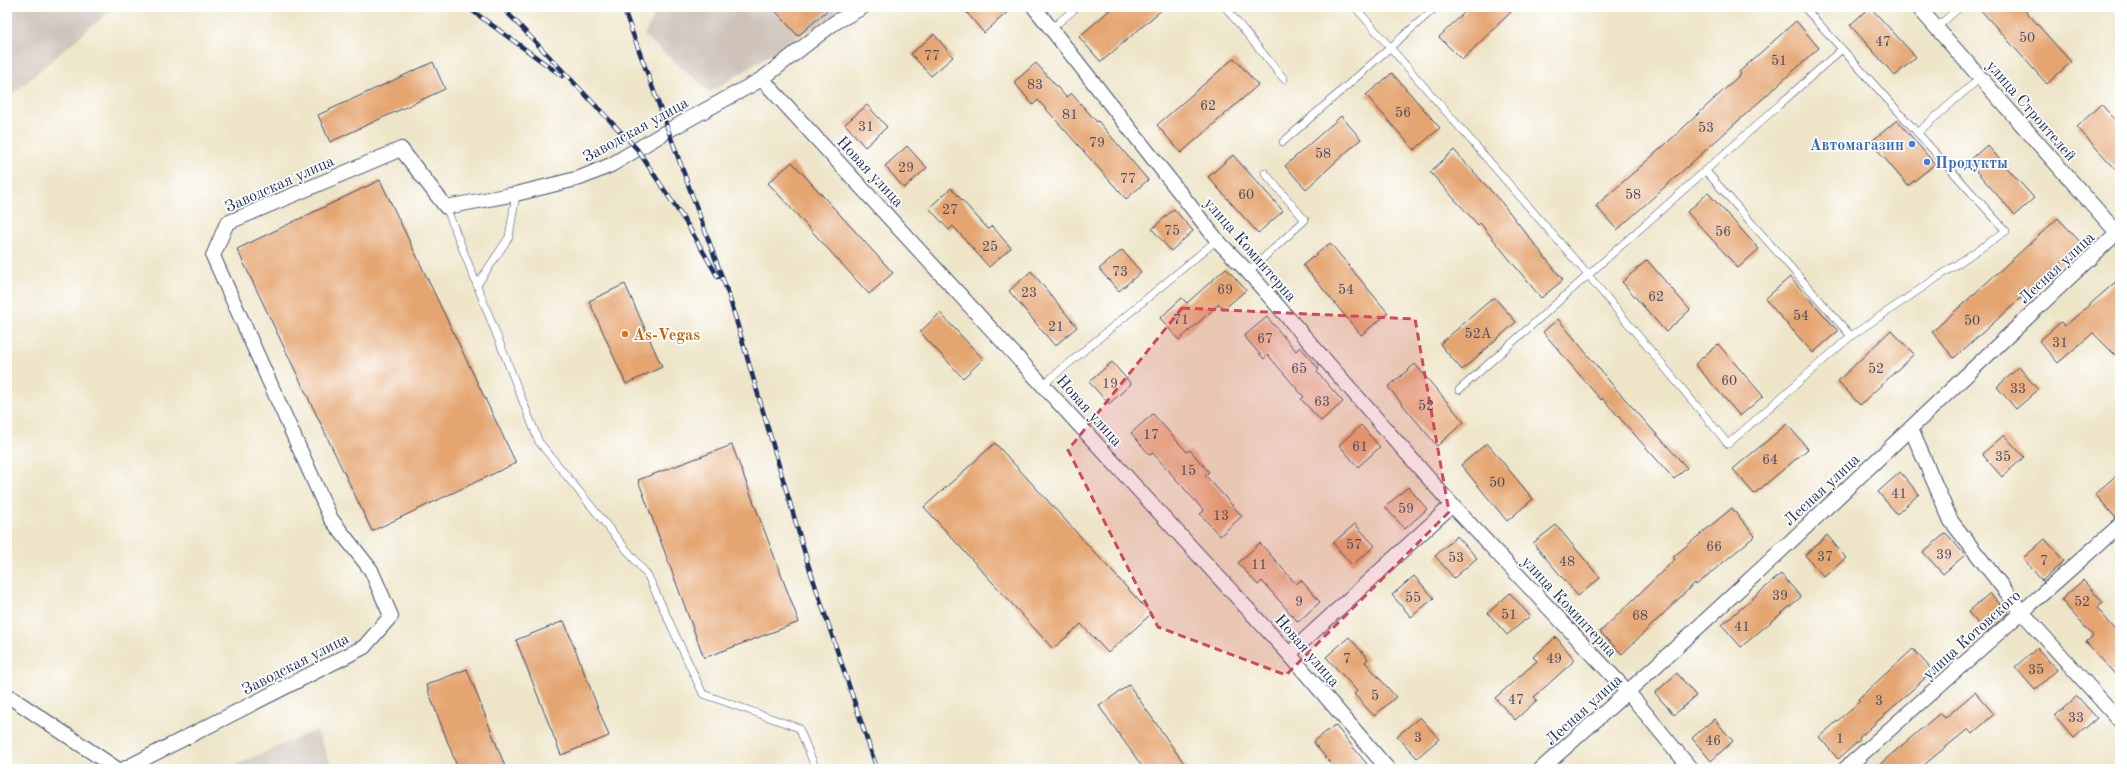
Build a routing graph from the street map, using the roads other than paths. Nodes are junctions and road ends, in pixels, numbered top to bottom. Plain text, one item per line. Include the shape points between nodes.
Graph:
1 (863, 7) edge
2 (1034, 7) edge
3 (1077, 7) edge
4 (1226, 7) edge
5 (1354, 7) edge
6 (1436, 7) edge
7 (1804, 7) edge
8 (1918, 7) edge
9 (1960, 7) edge
10 (1050, 28) junction
11 (1936, 28) junction
12 (1390, 48) junction
13 (1842, 49) junction
14 (762, 78) junction
15 (1980, 78) junction
16 (1284, 79) dead end
17 (1917, 133) junction
18 (1283, 142) dead end
19 (1705, 170) junction
20 (1265, 173) dead end
21 (516, 194) junction
22 (446, 207) junction
23 (2119, 233) edge
24 (1217, 240) junction
25 (1248, 272) junction
26 (1588, 275) junction
27 (477, 285) junction
28 (1851, 336) junction
29 (1044, 384) junction
30 (1459, 390) dead end
31 (1911, 429) junction
32 (1452, 505) junction
33 (2120, 525) edge
34 (2022, 612) junction
35 (1289, 654) junction
36 (1628, 692) junction
37 (7, 694) edge
38 (2120, 721) edge
39 (117, 769) edge
40 (124, 769) edge
41 (816, 769) edge
42 (1388, 769) edge
43 (1541, 769) edge
44 (1692, 769) edge
45 (1845, 769) edge

1 - 14 street, Заводская улица via 834,23
2 - 10 street, улица Коминтерна
3 - 10 lane
4 - 16 lane
5 - 12 lane
6 - 12 lane
7 - 13 lane
8 - 11 street, улица Строителей
9 - 11 lane
10 - 24 street, улица Коминтерна
11 - 15 street, улица Строителей
12 - 18 lane
12 - 26 lane
13 - 17 lane
13 - 19 lane
14 - 21 street, Заводская улица via 611,165 580,178
14 - 29 street, Новая улица
15 - 17 lane
15 - 23 street, улица Строителей
17 - 28 lane via 2006,232
19 - 26 lane
19 - 28 lane
20 - 25 lane via 1305,220
21 - 22 street, Заводская улица
21 - 27 lane via 509,237
22 - 27 lane
22 - 40 street, Заводская улица via 401,149 226,223 213,256 331,519 371,570 391,616 364,647
23 - 31 street, Лесная улица
24 - 25 street, улица Коминтерна
24 - 29 lane
25 - 32 street, улица Коминтерна
26 - 28 lane via 1728,444
26 - 30 lane
27 - 41 lane via 539,442 648,576 703,694 799,728
29 - 35 street, Новая улица
31 - 34 street via 1951,521
31 - 36 street, Лесная улица
32 - 35 street
32 - 36 street, улица Коминтерна
33 - 34 street, улица Котовского
34 - 38 street
34 - 45 street, улица Котовского
35 - 42 street, Новая улица
36 - 43 street, Лесная улица
36 - 44 street, улица Коминтерна
37 - 39 street

